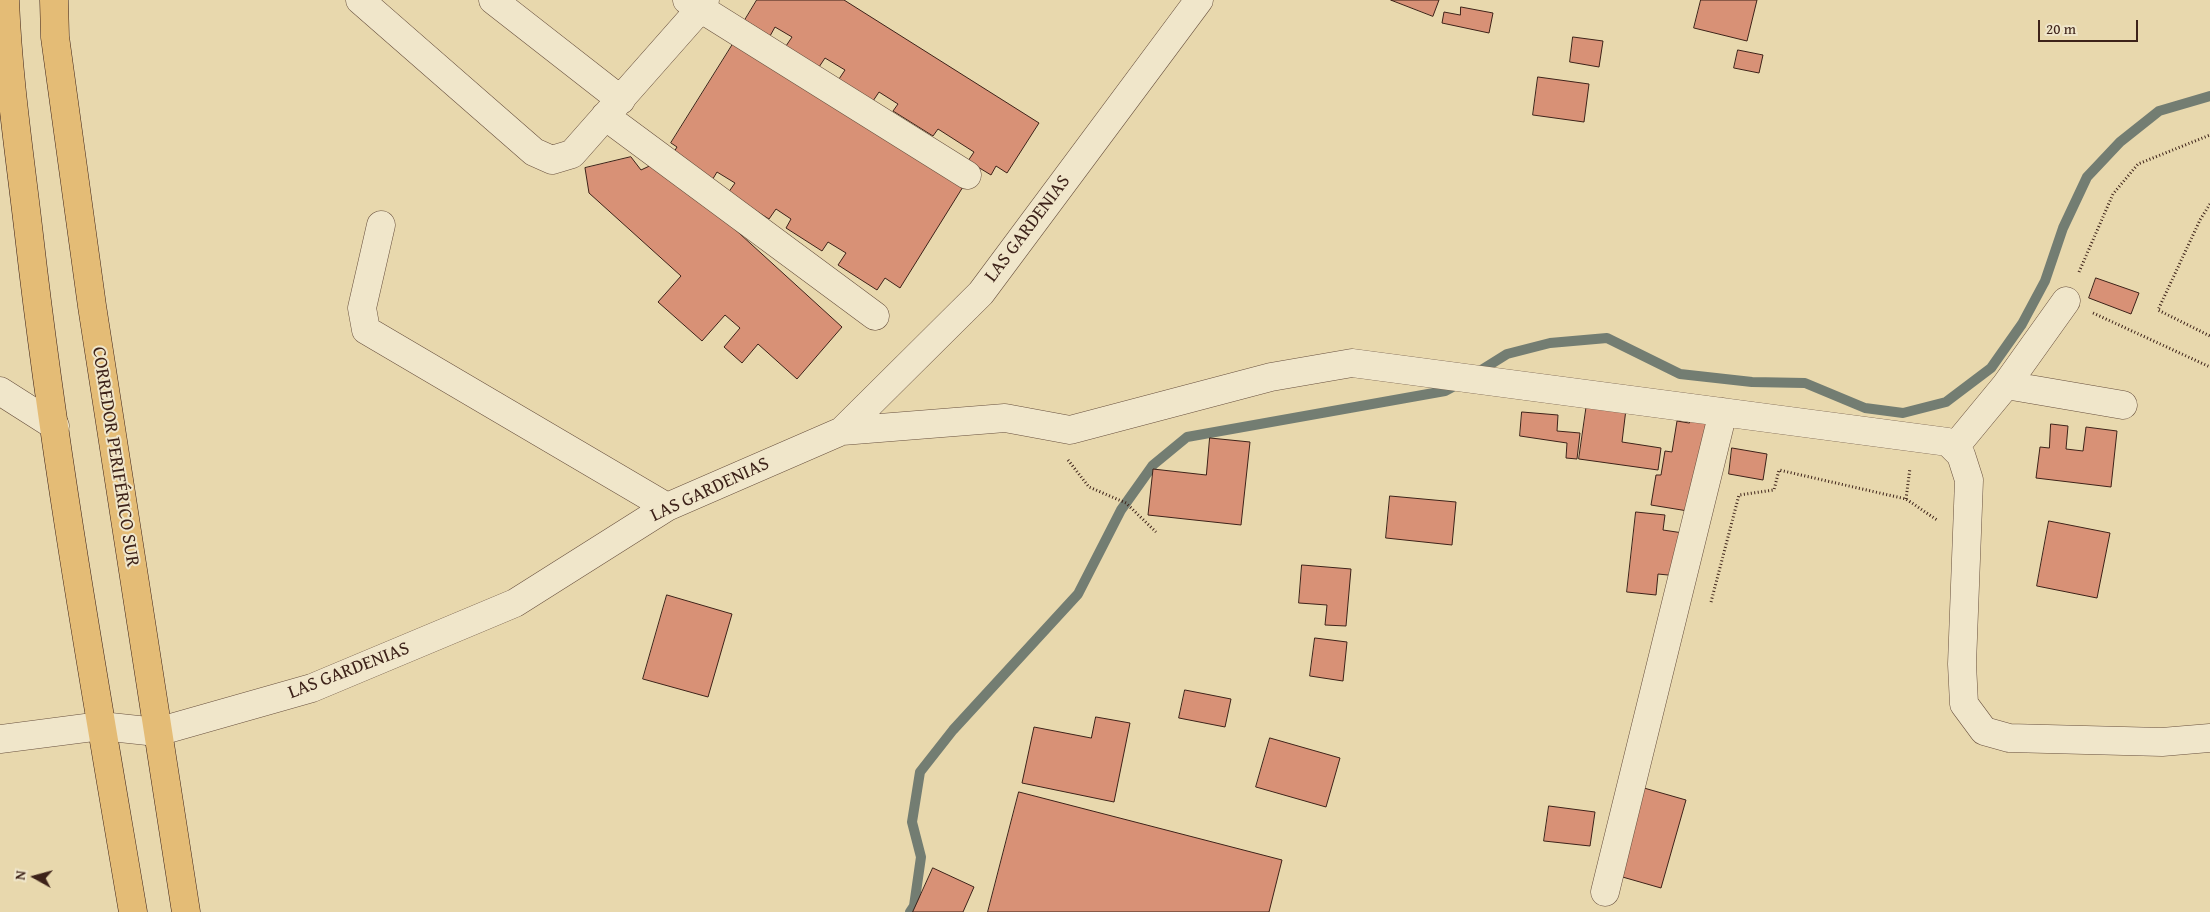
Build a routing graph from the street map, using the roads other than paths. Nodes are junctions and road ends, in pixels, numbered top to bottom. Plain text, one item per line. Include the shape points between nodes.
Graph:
1 (5, 0) edge
2 (54, 0) edge
3 (360, 0) edge
4 (493, 0) edge
5 (1199, 0) edge
6 (697, 3) edge
7 (613, 108) junction
8 (967, 175) dead end
9 (381, 225) dead end
10 (2066, 301) road end
11 (875, 316) dead end
12 (2006, 385) junction
13 (0, 391) edge
14 (2123, 404) dead end
15 (1723, 412) junction
16 (55, 426) junction
17 (842, 431) junction
18 (1954, 448) junction
19 (667, 507) junction
20 (101, 726) junction
21 (157, 732) junction
22 (2210, 738) edge
23 (0, 739) edge
24 (1605, 892) dead end
25 (133, 912) edge
26 (186, 912) edge

1 - 16 main road via 7,50 38,316
2 - 21 main road, CORREDOR PERIFÉRICO SUR via 55,37 91,297
3 - 7 street via 534,152 552,160 572,154
4 - 7 street
5 - 17 street, LAS GARDENIAS via 981,293
6 - 7 street
6 - 8 street
7 - 11 street
9 - 19 street via 362,308 366,330
10 - 12 street
12 - 14 street
12 - 18 street
13 - 16 street
15 - 17 street via 1352,363 1272,377 1070,430 1005,418
15 - 18 street via 1948,442
15 - 24 street
16 - 20 main road
17 - 19 street, LAS GARDENIAS
18 - 22 street via 1961,455 1969,480 1962,664 1964,704 1984,731 2009,738 2162,742
19 - 21 street, LAS GARDENIAS via 514,603 312,688
20 - 21 street, LAS GARDENIAS
20 - 23 street, LAS GARDENIAS
20 - 25 main road
21 - 26 main road, CORREDOR PERIFÉRICO SUR

